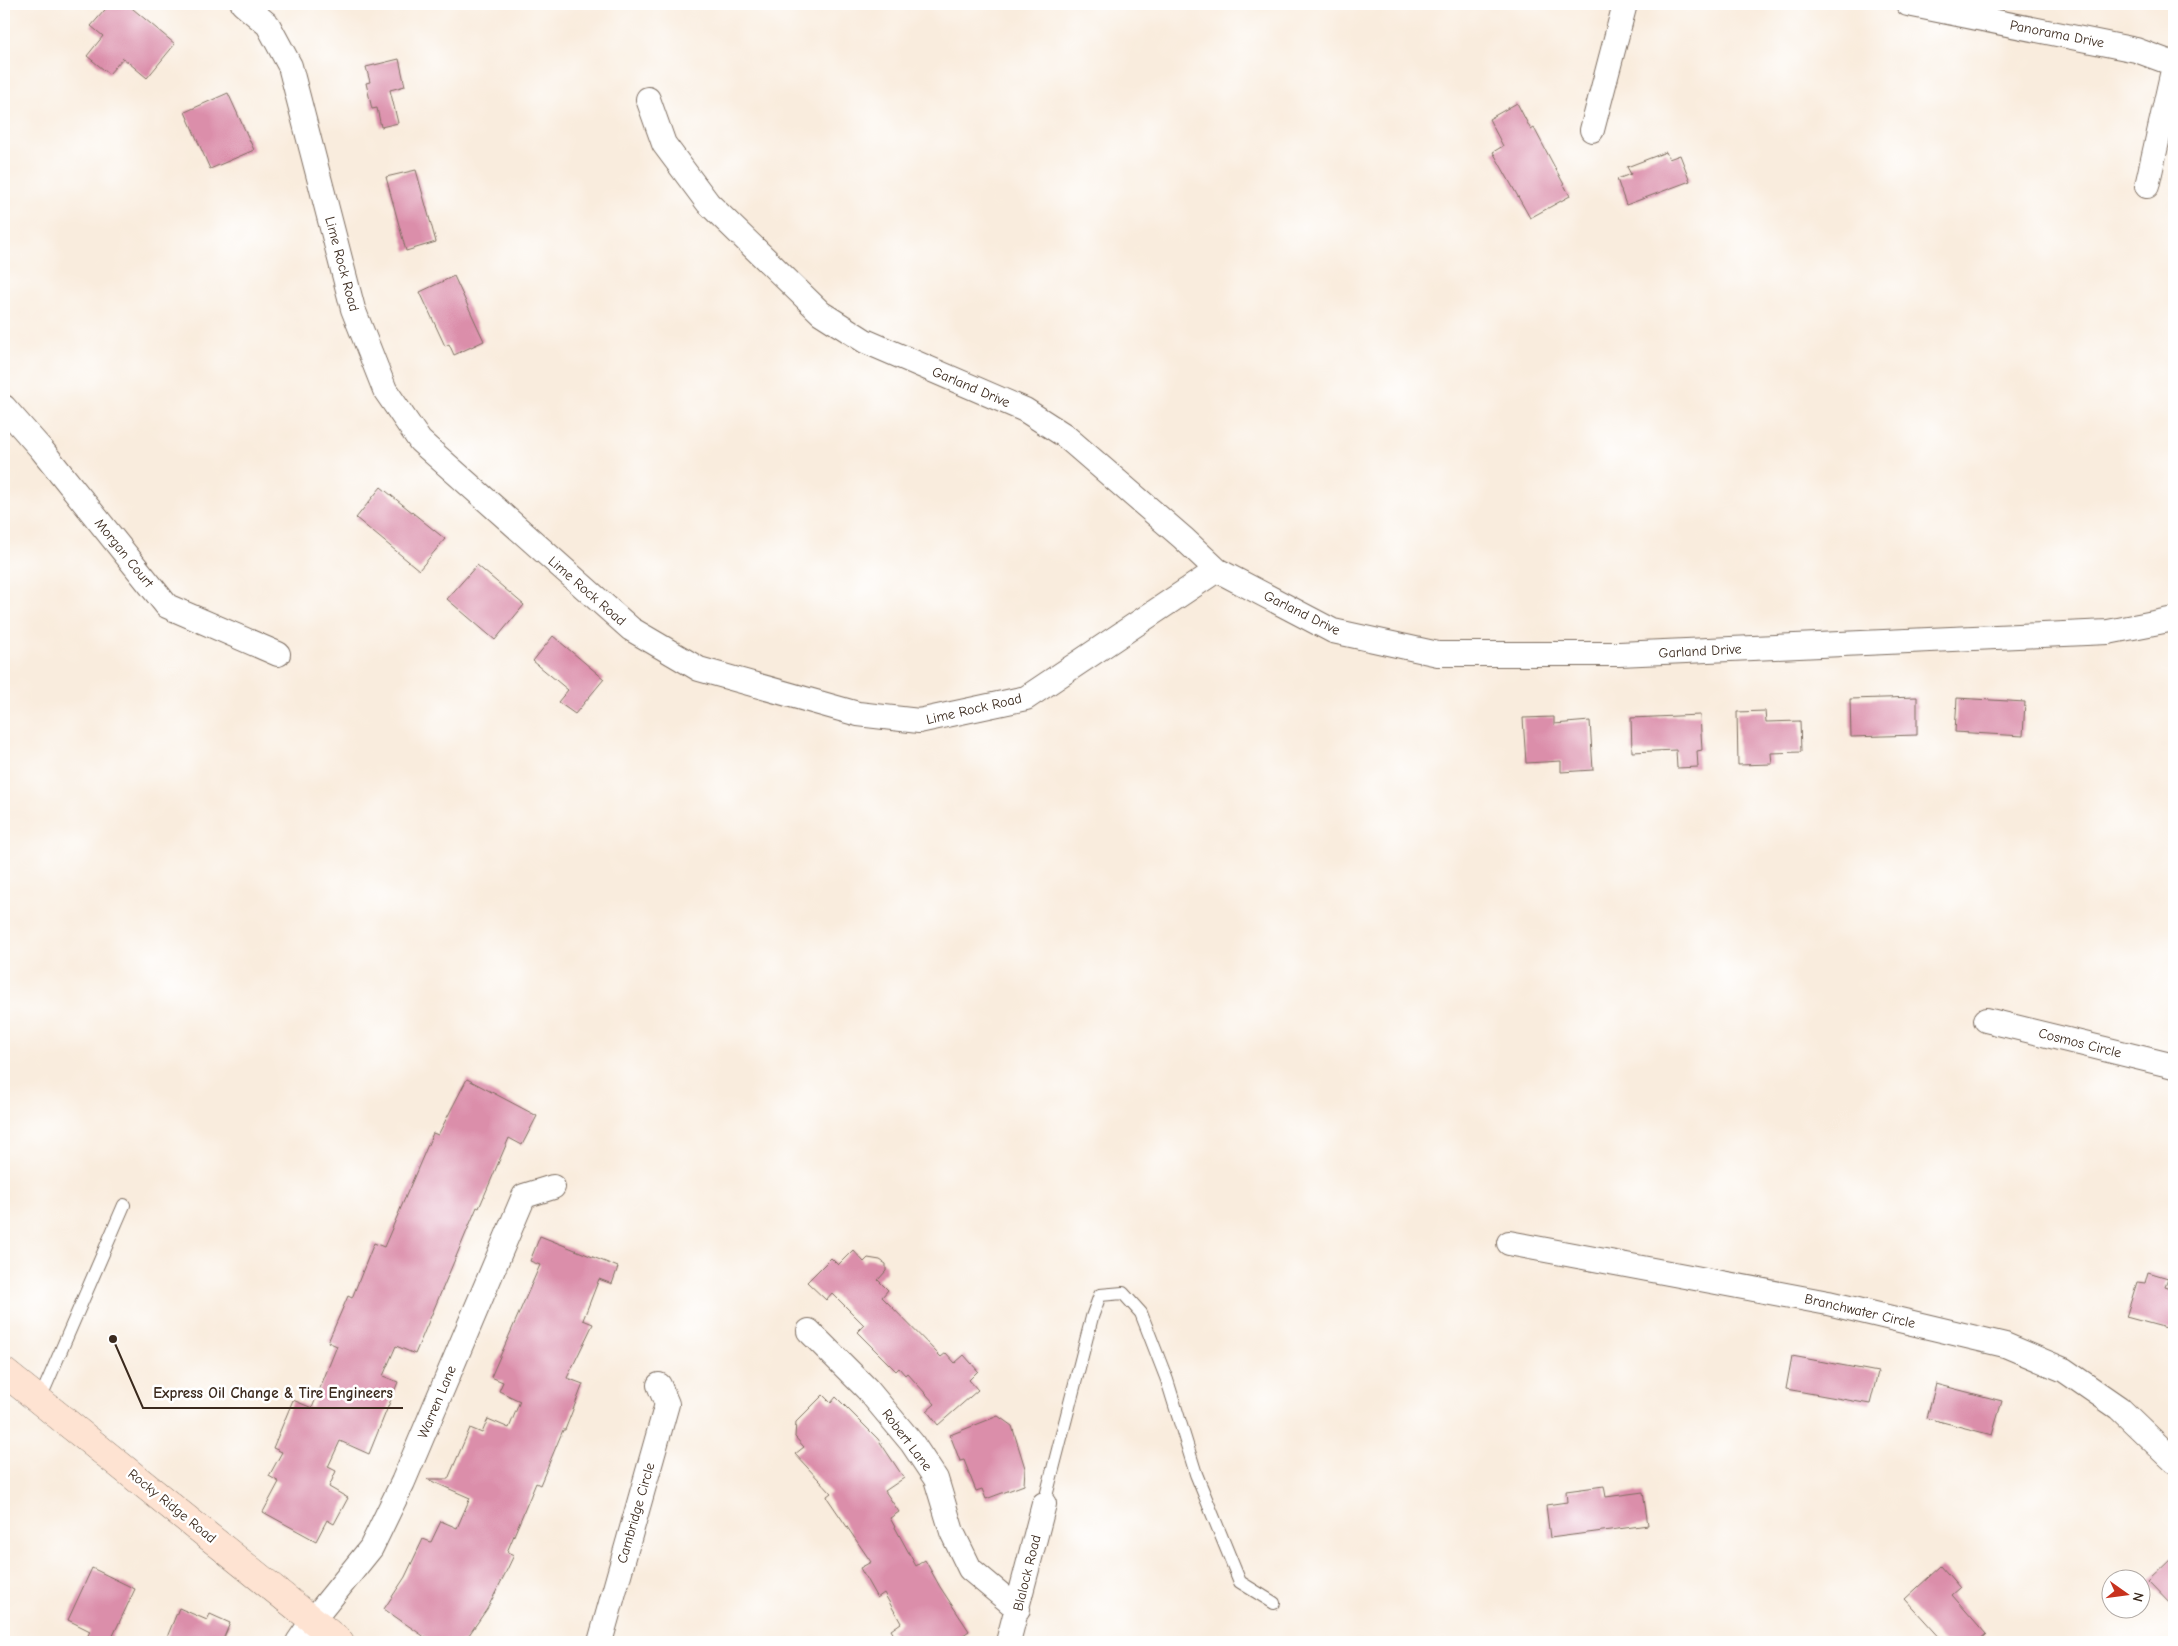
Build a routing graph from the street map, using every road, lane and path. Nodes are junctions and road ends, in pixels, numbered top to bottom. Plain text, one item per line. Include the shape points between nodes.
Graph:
1 (243, 4) edge
2 (1625, 4) edge
3 (1908, 4) edge
4 (2174, 65) edge
5 (648, 99) dead end
6 (1592, 130) dead end
7 (2147, 186) dead end
8 (4, 407) edge
9 (1217, 570) junction
10 (2174, 620) edge
11 (278, 654) dead end
12 (1986, 1020) dead end
13 (2174, 1066) edge
14 (553, 1188) dead end
15 (124, 1205) dead end
16 (1509, 1243) dead end
17 (809, 1331) dead end
18 (4, 1372) edge
19 (659, 1385) dead end
20 (40, 1399) junction
21 (2174, 1461) edge
22 (1044, 1504) joint
23 (1274, 1603) dead end
24 (1018, 1609) junction
25 (305, 1631) edge
26 (340, 1642) edge
27 (600, 1642) edge
28 (1008, 1642) edge

1 - 9 street, Lime Rock Road via 268,26 290,66 353,308 385,390 420,441 630,629 699,669 858,714 919,721 1026,698
2 - 6 street
3 - 4 street, Panorama Drive via 2136,50
4 - 7 street
5 - 9 street, Garland Drive via 664,144 708,203 821,313 865,341 1025,410 1064,434
8 - 11 street, Morgan Court via 168,606
9 - 10 street, Garland Drive via 1333,631 1438,654 1619,654 2108,632
12 - 13 street, Cosmos Circle
14 - 25 street, Warren Lane via 524,1196 403,1482 371,1548
15 - 20 lane
16 - 21 street, Branchwater Circle via 1828,1303 2005,1344 2064,1370 2119,1408
17 - 24 street, Robert Lane via 867,1389 912,1443 936,1479 952,1532 970,1569
18 - 20 main road, Rocky Ridge Road
19 - 27 street, Cambridge Circle via 667,1404
20 - 25 main road, Rocky Ridge Road
22 - 23 lane via 1100,1295 1123,1293 1141,1313 1167,1380 1196,1474 1240,1582
22 - 24 street, Blalock Road
24 - 28 street, Blalock Road
25 - 26 main road, Rocky Ridge Road

